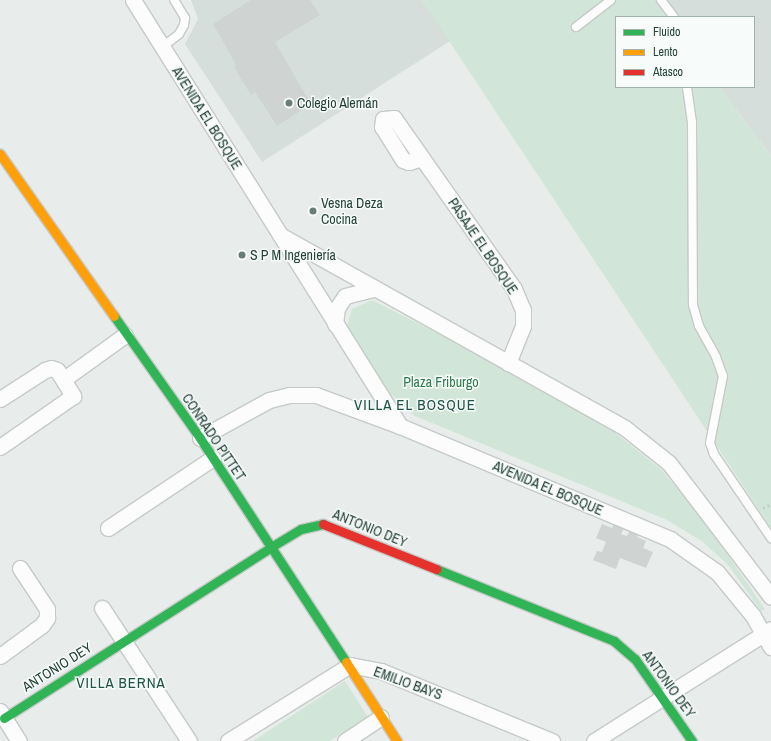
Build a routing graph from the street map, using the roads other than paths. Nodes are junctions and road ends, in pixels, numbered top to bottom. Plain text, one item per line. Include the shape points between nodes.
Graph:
1 (174, 0) edge
2 (611, 0) edge
3 (661, 0) edge
4 (139, 2) edge
5 (673, 16) edge
6 (576, 27) dead end
7 (162, 47) junction
8 (687, 88) edge
9 (0, 154) edge
10 (422, 158) dead end
11 (280, 235) junction
12 (374, 289) junction
13 (335, 324) junction
14 (125, 335) junction
15 (508, 363) junction
16 (64, 379) junction
17 (0, 399) edge
18 (400, 426) junction
19 (200, 438) junction
20 (0, 447) edge
21 (213, 458) junction
22 (108, 528) dead end
23 (771, 538) edge
24 (271, 547) junction
25 (20, 568) dead end
26 (771, 598) edge
27 (102, 608) dead end
28 (768, 637) edge
29 (124, 641) junction
30 (0, 656) edge
31 (350, 665) junction
32 (662, 697) junction
33 (2, 714) edge
34 (381, 717) junction
35 (19, 741) edge
36 (190, 741) edge
37 (228, 741) edge
38 (344, 741) edge
39 (397, 741) edge
40 (552, 741) edge
41 (594, 741) edge
42 (692, 741) edge

1 - 7 lane via 185,18 184,25 179,34
2 - 6 lane
3 - 5 lane
4 - 7 street, AVENIDA EL BOSQUE
7 - 11 street, AVENIDA EL BOSQUE
8 - 23 lane via 692,122 693,305 699,326 723,376 710,443 714,454
9 - 14 street, CONRADO PITTET
10 - 15 street, PASAJE EL BOSQUE via 514,288 523,310 523,326
11 - 12 street, AVENIDA EL BOSQUE
11 - 13 street, AVENIDA EL BOSQUE
12 - 13 street via 345,296 336,308
12 - 15 street, AVENIDA EL BOSQUE
13 - 18 street, AVENIDA EL BOSQUE
14 - 16 street
14 - 19 street, CONRADO PITTET
15 - 26 street, AVENIDA EL BOSQUE via 625,428 669,463
16 - 17 street via 57,370 45,370
16 - 20 street via 73,396 69,401
18 - 19 street via 316,395 289,395 269,400
18 - 28 street, AVENIDA EL BOSQUE via 670,539 717,572
19 - 21 street, CONRADO PITTET
21 - 22 street
21 - 24 street, CONRADO PITTET
24 - 29 street, ANTONIO DEY
24 - 31 street, CONRADO PITTET
24 - 32 street, ANTONIO DEY via 301,529 324,524 614,641 635,659
25 - 30 street via 48,609 47,618 42,625
27 - 29 street
28 - 32 street
29 - 33 street, ANTONIO DEY
29 - 36 street
31 - 34 street, CONRADO PITTET
31 - 37 street
31 - 40 street, EMILIO BAYS via 381,671
32 - 41 street
32 - 42 street, ANTONIO DEY
33 - 35 street
34 - 38 street
34 - 39 street, CONRADO PITTET

